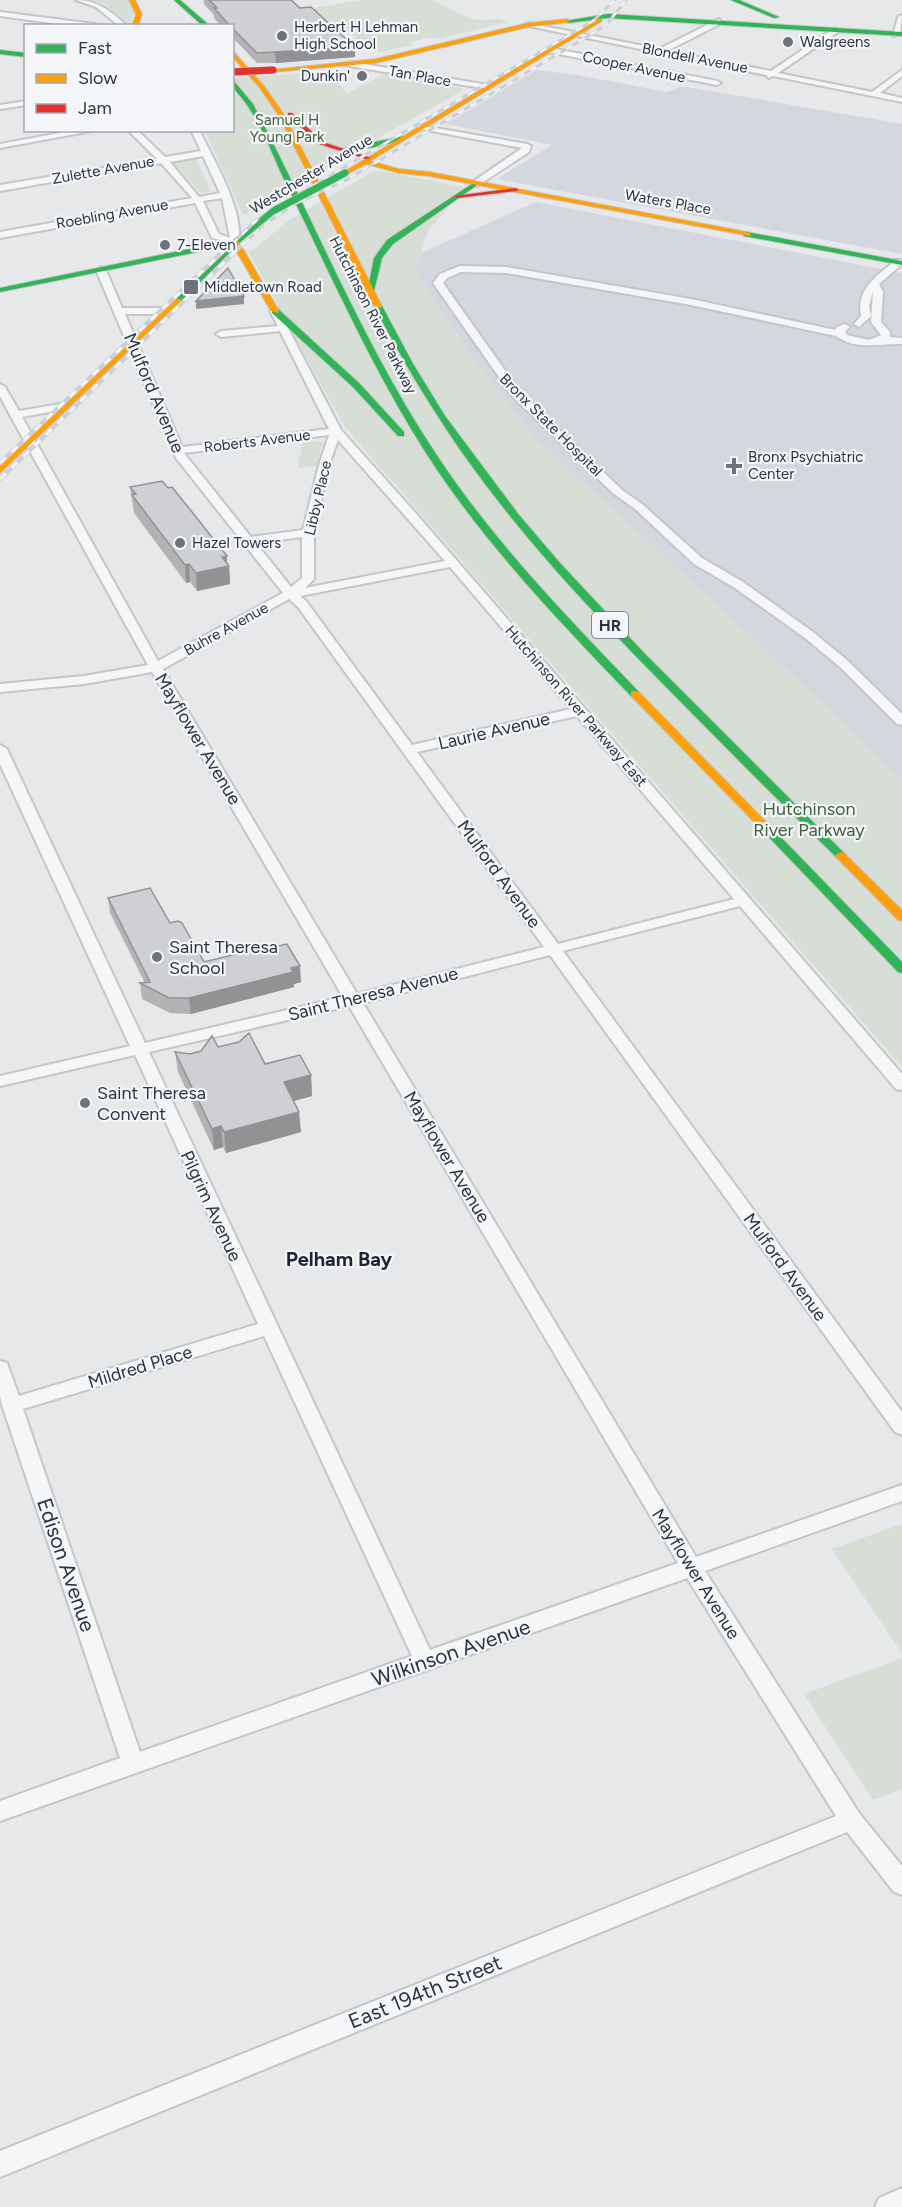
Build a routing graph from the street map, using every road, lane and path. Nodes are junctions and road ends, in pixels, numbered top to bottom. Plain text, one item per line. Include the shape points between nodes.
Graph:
1 (79, 0) edge
2 (132, 0) edge
3 (177, 0) edge
4 (614, 0) edge
5 (620, 0) edge
6 (734, 0) edge
7 (752, 9) junction
8 (0, 14) edge
9 (587, 14) junction
10 (608, 16) junction
11 (902, 17) edge
12 (719, 21) junction
13 (748, 23) junction
14 (79, 24) edge
15 (123, 24) edge
16 (125, 24) edge
17 (205, 24) edge
18 (528, 25) junction
19 (796, 28) junction
20 (834, 32) junction
21 (901, 37) edge
22 (570, 38) junction
23 (551, 50) junction
24 (660, 51) junction
25 (0, 52) edge
26 (234, 54) edge
27 (24, 55) edge
28 (352, 64) junction
29 (631, 65) junction
30 (234, 72) edge
31 (902, 72) edge
32 (773, 74) junction
33 (763, 80) dead end
34 (717, 83) dead end
35 (234, 84) edge
36 (488, 87) junction
37 (874, 94) junction
38 (270, 98) junction
39 (902, 100) edge
40 (24, 103) edge
41 (0, 107) edge
42 (421, 128) junction
43 (81, 132) edge
44 (134, 132) edge
45 (196, 132) edge
46 (469, 135) junction
47 (406, 137) junction
48 (0, 146) edge
49 (333, 148) junction
50 (384, 149) junction
51 (206, 153) junction
52 (163, 160) junction
53 (366, 160) junction
54 (399, 168) junction
55 (345, 173) junction
56 (477, 183) junction
57 (0, 188) edge
58 (514, 190) junction
59 (224, 195) junction
60 (458, 196) junction
61 (196, 199) junction
62 (231, 219) junction
63 (255, 225) junction
64 (0, 235) edge
65 (231, 241) junction
66 (900, 262) edge
67 (100, 270) junction
68 (237, 273) dead end
69 (219, 274) edge
70 (256, 278) junction
71 (199, 280) junction
72 (874, 284) junction
73 (0, 290) edge
74 (370, 291) junction
75 (119, 311) junction
76 (166, 311) junction
77 (275, 311) junction
78 (859, 324) junction
79 (283, 328) junction
80 (842, 330) junction
81 (221, 334) dead end
82 (882, 334) junction
83 (902, 339) edge
84 (133, 342) junction
85 (0, 387) edge
86 (66, 406) junction
87 (15, 415) junction
88 (336, 431) junction
89 (31, 440) junction
90 (177, 451) junction
91 (0, 470) edge
92 (480, 521) junction
93 (308, 533) junction
94 (248, 541) junction
95 (452, 563) junction
96 (290, 594) junction
97 (155, 668) junction
98 (0, 688) edge
99 (580, 711) junction
100 (902, 721) edge
101 (0, 749) edge
102 (409, 750) junction
103 (744, 901) junction
104 (902, 918) edge
105 (553, 948) junction
106 (902, 969) edge
107 (353, 1000) junction
108 (139, 1049) junction
109 (0, 1081) edge
110 (902, 1085) edge
111 (268, 1328) junction
112 (0, 1368) edge
113 (12, 1405) junction
114 (902, 1427) edge
115 (902, 1493) edge
116 (692, 1568) junction
117 (425, 1662) junction
118 (133, 1763) junction
119 (0, 1811) edge
120 (851, 1820) junction
121 (902, 1884) edge
122 (0, 2164) edge
123 (902, 2201) edge
124 (888, 2207) edge

1 - 15 street via 98,6
2 - 16 main road via 139,14
3 - 17 main road
4 - 9 main road
5 - 10 main road, Westchester Avenue
6 - 7 main road
7 - 13 main road via 754,16
7 - 19 main road via 791,22
8 - 14 street
9 - 10 main road
9 - 18 main road via 554,17
10 - 12 main road
10 - 18 main road
10 - 22 main road, Westchester Avenue
11 - 21 street
12 - 13 main road
12 - 24 street
13 - 19 main road
18 - 22 street, Blondell Avenue
18 - 22 street, Blondell Avenue
18 - 28 main road
19 - 20 main road
20 - 21 main road
20 - 32 street
22 - 23 main road, Westchester Avenue
22 - 24 street, Blondell Avenue
23 - 29 street, Cooper Avenue
23 - 36 main road, Westchester Avenue
24 - 29 street
24 - 32 street, Blondell Avenue
25 - 27 main road
26 - 38 main road, Hutchinson River Parkway / HR
28 - 30 main road, bridge
28 - 36 street, Tan Place
29 - 34 street, Cooper Avenue
31 - 37 street
32 - 33 street
32 - 37 street, Blondell Avenue
35 - 92 main road, Hutchinson River Parkway / HR via 267,136 396,399
36 - 42 main road, Westchester Avenue
37 - 39 street, Blondell Avenue
38 - 49 main road, Waters Place via 318,141
38 - 74 main road, Hutchinson River Parkway / HR
40 - 41 street
42 - 46 street
42 - 47 main road, Westchester Avenue
43 - 48 street
44 - 52 street
45 - 51 street
46 - 47 street
46 - 56 street via 526,146 526,150
47 - 49 main road via 359,148
47 - 50 main road, Westchester Avenue
49 - 53 main road, Waters Place
50 - 53 main road, Westchester Avenue
50 - 54 main road
51 - 52 street, Zulette Avenue
51 - 59 street
52 - 57 street, Zulette Avenue
52 - 61 street
53 - 54 main road, Waters Place
53 - 55 main road, Westchester Avenue
54 - 55 main road
54 - 56 main road, Waters Place
55 - 63 main road, Westchester Avenue, bridge
56 - 58 main road, Waters Place
56 - 60 main road
58 - 60 main road
58 - 66 main road, Waters Place
59 - 61 street, Roebling Avenue
59 - 62 street
60 - 74 main road via 401,233 384,249
61 - 64 street, Roebling Avenue
61 - 65 street via 215,236
62 - 63 street
62 - 65 street
63 - 65 main road, Westchester Avenue
65 - 67 main road
65 - 70 main road
65 - 71 main road, Westchester Avenue
66 - 72 street
67 - 73 main road
67 - 75 street, Mulford Avenue
68 - 70 main road
69 - 71 main road
70 - 77 main road
71 - 76 main road, Westchester Avenue
72 - 78 street via 866,290 866,316
72 - 82 street via 878,292 876,322
74 - 104 main road, Hutchinson River Parkway / HR via 444,423 546,556 616,632
75 - 76 street, Mulford Avenue
75 - 84 street, Mulford Avenue
76 - 84 main road, Westchester Avenue
77 - 79 street, Hutchinson River Parkway East
77 - 92 main road via 372,400 428,470
78 - 80 street
78 - 82 street
79 - 81 street
79 - 88 street, Hutchinson River Parkway East
80 - 82 street, Bronx State Hospital via 845,339 857,342
80 - 100 street, Bronx State Hospital via 506,270 459,270 438,283 517,395 618,492 698,561 809,635
82 - 83 street
84 - 86 main road, Westchester Avenue
84 - 90 street, Mulford Avenue
85 - 87 street, Mayflower Avenue
86 - 87 street
86 - 89 main road, Westchester Avenue
87 - 89 street, Mayflower Avenue
88 - 90 street, Roberts Avenue
88 - 93 street, Libby Place
88 - 95 street, Hutchinson River Parkway East
89 - 91 main road, Westchester Avenue
89 - 97 street, Mayflower Avenue
90 - 94 street, Mulford Avenue
92 - 106 main road, Hutchinson River Parkway / HR via 544,597
93 - 94 street
93 - 96 street, Libby Place via 308,579
94 - 96 street, Mulford Avenue
95 - 96 street, Buhre Avenue
95 - 99 street, Hutchinson River Parkway East
96 - 97 street, Buhre Avenue
96 - 102 street, Mulford Avenue via 302,604
97 - 98 street, Buhre Avenue
97 - 107 street, Mayflower Avenue
99 - 102 street, Laurie Avenue
99 - 103 street, Hutchinson River Parkway East
101 - 108 street, Pilgrim Avenue
102 - 105 street, Mulford Avenue
103 - 105 street, Saint Theresa Avenue
103 - 110 street, Hutchinson River Parkway East
105 - 107 street, Saint Theresa Avenue
105 - 114 street, Mulford Avenue
107 - 108 street, Saint Theresa Avenue
107 - 116 street, Mayflower Avenue
108 - 109 street, Saint Theresa Avenue
108 - 111 street, Pilgrim Avenue
111 - 113 street, Mildred Place
111 - 117 street, Pilgrim Avenue
112 - 113 street, Edison Avenue
113 - 118 street, Edison Avenue
115 - 116 street, Wilkinson Avenue
116 - 117 street, Wilkinson Avenue
116 - 120 street, Mayflower Avenue
117 - 118 street, Wilkinson Avenue
118 - 119 street, Wilkinson Avenue
120 - 121 street, Mayflower Avenue
120 - 122 street, East 194th Street
123 - 124 street

